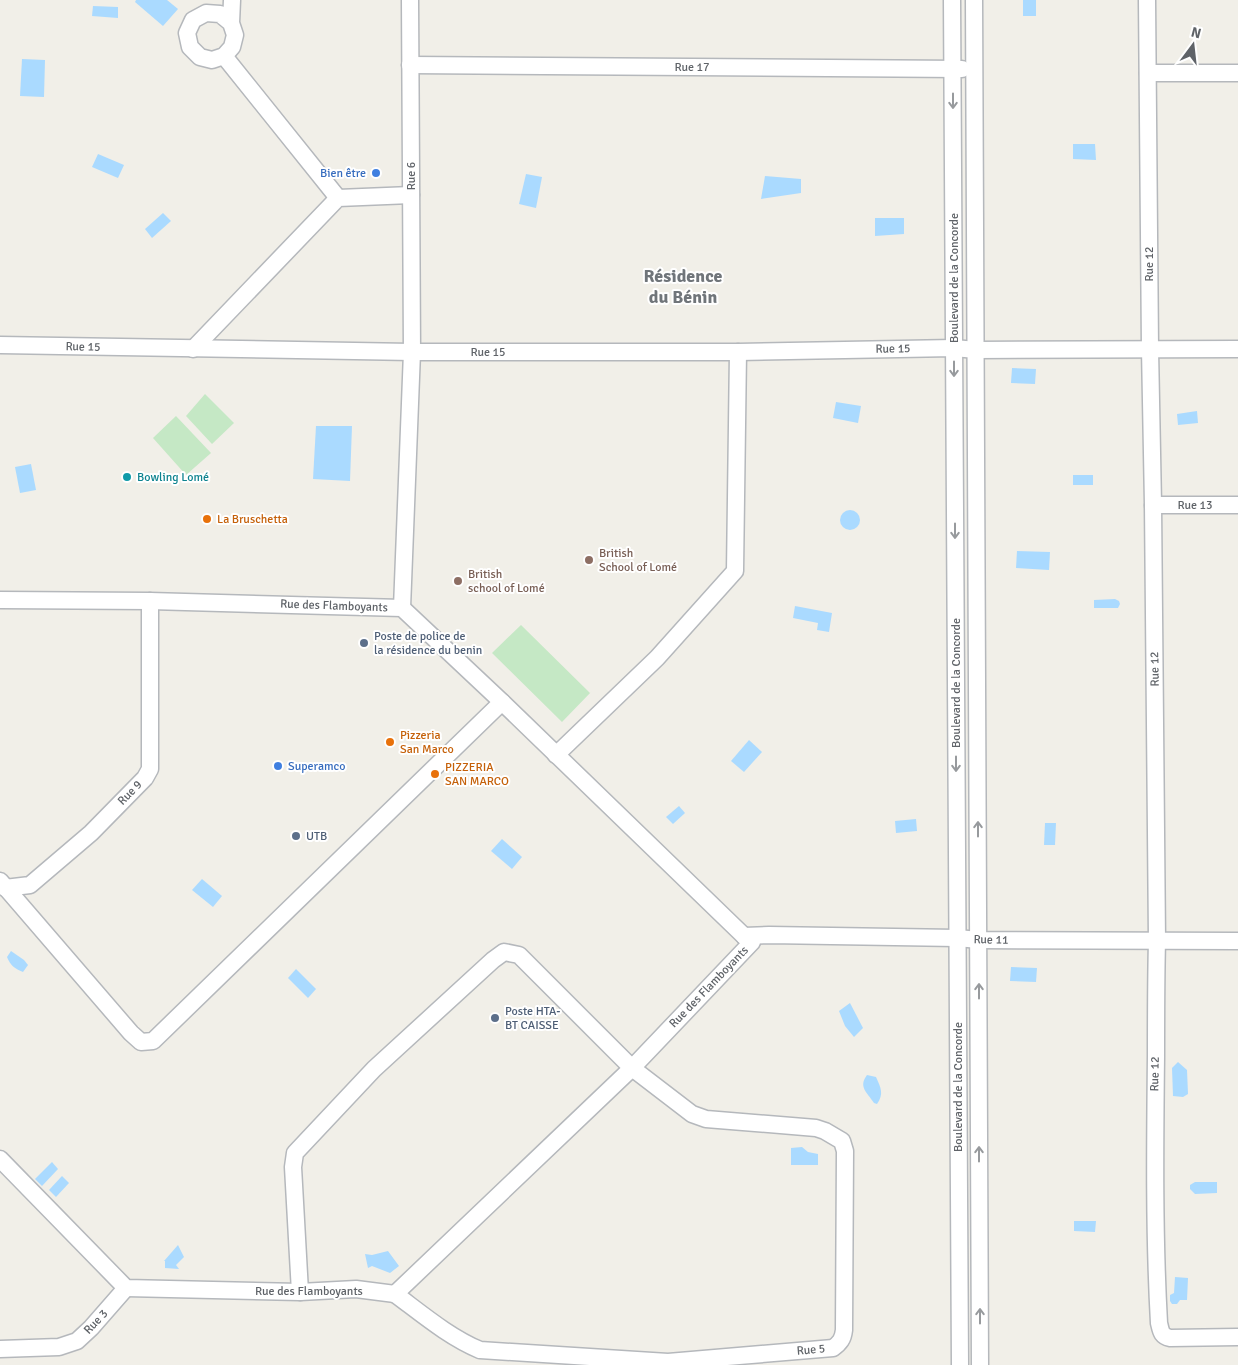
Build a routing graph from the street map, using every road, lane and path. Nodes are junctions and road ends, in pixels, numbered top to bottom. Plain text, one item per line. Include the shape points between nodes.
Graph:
1 (232, 0) edge
2 (410, 0) edge
3 (952, 0) edge
4 (974, 0) edge
5 (1147, 0) edge
6 (231, 23) junction
7 (224, 56) junction
8 (410, 65) junction
9 (953, 68) junction
10 (975, 70) junction
11 (1238, 73) edge
12 (1148, 74) junction
13 (411, 195) junction
14 (338, 198) junction
15 (0, 345) edge
16 (954, 348) junction
17 (193, 349) junction
18 (1150, 349) junction
19 (1238, 349) edge
20 (976, 350) junction
21 (412, 352) junction
22 (738, 352) junction
23 (1238, 504) edge
24 (1153, 505) junction
25 (0, 600) edge
26 (150, 601) junction
27 (402, 608) junction
28 (502, 702) junction
29 (556, 754) junction
30 (3, 884) edge
31 (744, 936) junction
32 (958, 938) junction
33 (978, 940) junction
34 (1157, 941) junction
35 (1238, 941) edge
36 (632, 1068) junction
37 (0, 1159) edge
38 (126, 1288) junction
39 (300, 1292) junction
40 (395, 1294) junction
41 (1238, 1337) edge
42 (0, 1349) edge
43 (960, 1365) edge
44 (980, 1365) edge

1 - 6 street
2 - 8 street, Rue 6
3 - 9 street, Boulevard de la Concorde
4 - 10 street, Boulevard de la Concorde
5 - 12 street, Rue 12
6 - 7 street via 235,35
6 - 7 street via 220,14 206,13 193,20 187,33 190,47 200,57 212,60
7 - 14 street
8 - 9 street, Rue 17
8 - 13 street, Rue 6
9 - 10 street, Rue 17
9 -> 16 street, Boulevard de la Concorde
10 - 20 street, Boulevard de la Concorde
11 - 12 street
12 - 18 street, Rue 12
13 - 14 street
13 - 21 street, Rue 6
14 - 17 street
15 - 17 street, Rue 15
16 - 20 street, Rue 15
16 - 22 street, Rue 15
16 -> 32 street, Boulevard de la Concorde
17 - 21 street, Rue 15
18 - 19 street, Rue 15
18 - 20 street, Rue 15
18 - 24 street, Rue 12
33 -> 20 street, Boulevard de la Concorde
21 - 22 street, Rue 15
21 - 27 street, Rue 6
22 - 29 street via 735,571 657,658
23 - 24 street, Rue 13
24 - 34 street, Rue 12
25 - 26 street, Rue des Flamboyants
26 - 27 street, Rue des Flamboyants
26 - 30 street, Rue 9 via 150,769 91,833 30,885
27 - 28 street, Rue des Flamboyants
28 - 29 street, Rue des Flamboyants
28 - 30 street via 153,1041 140,1042 131,1033
29 - 31 street, Rue des Flamboyants
31 - 32 street, Rue 11
31 - 36 street, Rue des Flamboyants via 752,942
32 - 33 street, Rue 11
32 - 43 street, Boulevard de la Concorde
33 - 34 street, Rue 11
44 -> 33 street, Boulevard de la Concorde
34 - 35 street, Rue 11
34 - 41 street, Rue 12 via 1155,1138 1159,1323 1162,1334 1170,1338
36 - 39 street via 519,955 504,952 374,1069 295,1153 293,1167
36 - 40 street, Rue des Flamboyants
36 - 40 street, Rue 5 via 692,1114 706,1119 816,1128 842,1141 846,1151 844,1320 840,1343 833,1348 668,1362 480,1350 459,1340
37 - 38 street
38 - 39 street, Rue des Flamboyants
38 - 42 street, Rue 3 via 77,1341 59,1347
39 - 40 street, Rue des Flamboyants via 356,1289

